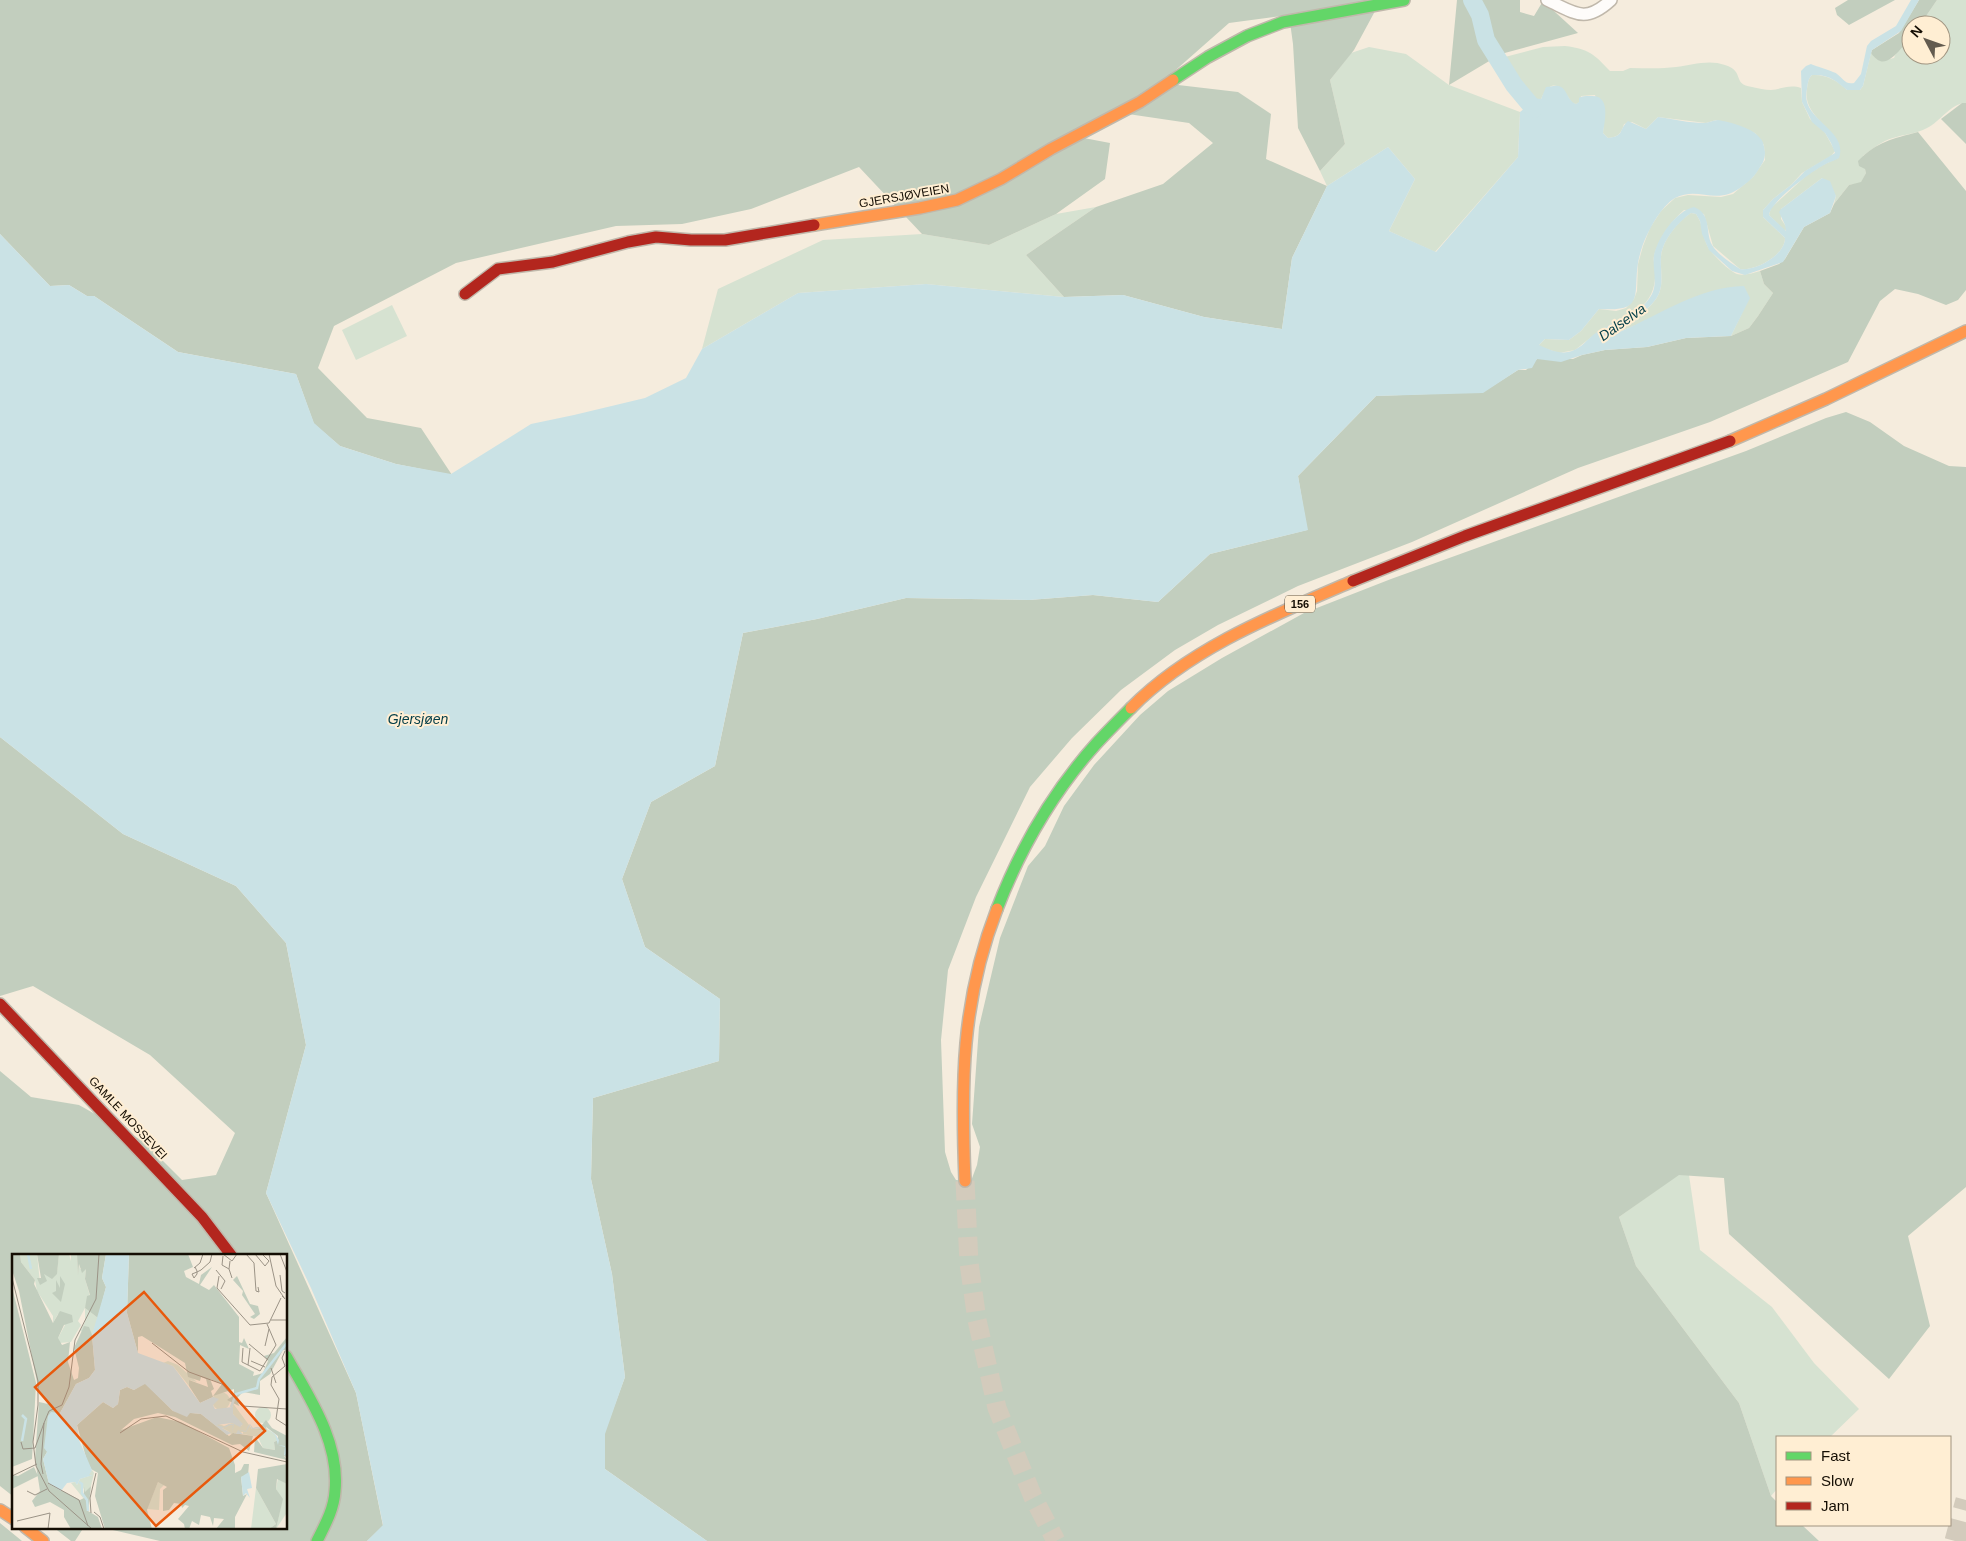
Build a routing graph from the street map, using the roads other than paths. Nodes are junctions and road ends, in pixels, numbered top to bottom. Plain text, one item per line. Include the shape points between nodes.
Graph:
1 (1404, 0) edge
2 (1547, 0) edge
3 (1611, 0) edge
4 (465, 294) dead end
5 (1966, 331) edge
6 (0, 1004) edge
7 (965, 1181) tunnel mouth
8 (230, 1254) edge
9 (288, 1360) edge
10 (0, 1499) edge
11 (12, 1508) edge
12 (0, 1510) edge
13 (12, 1518) edge
14 (26, 1528) edge
15 (40, 1528) edge
16 (43, 1541) edge
17 (57, 1541) edge
18 (317, 1541) edge

1 - 4 main road, GJERSJØVEIEN via 1283,22 1247,36 1208,57 1140,102 957,200 726,240 656,237 628,242 553,262 498,269
2 - 3 street via 1585,15 1598,12
5 - 7 main road, 156 via 1806,408 1722,444 1506,520 1311,599 1222,642 1153,690 1105,734 1055,796 1027,840 993,914 973,987 965,1039 962,1102
6 - 8 main road, GAMLE MOSSEVEI via 202,1217
9 - 18 main road via 327,1433 333,1454 335,1498 332,1513
10 - 11 main road
12 - 13 main road
14 - 16 main road
15 - 17 main road

